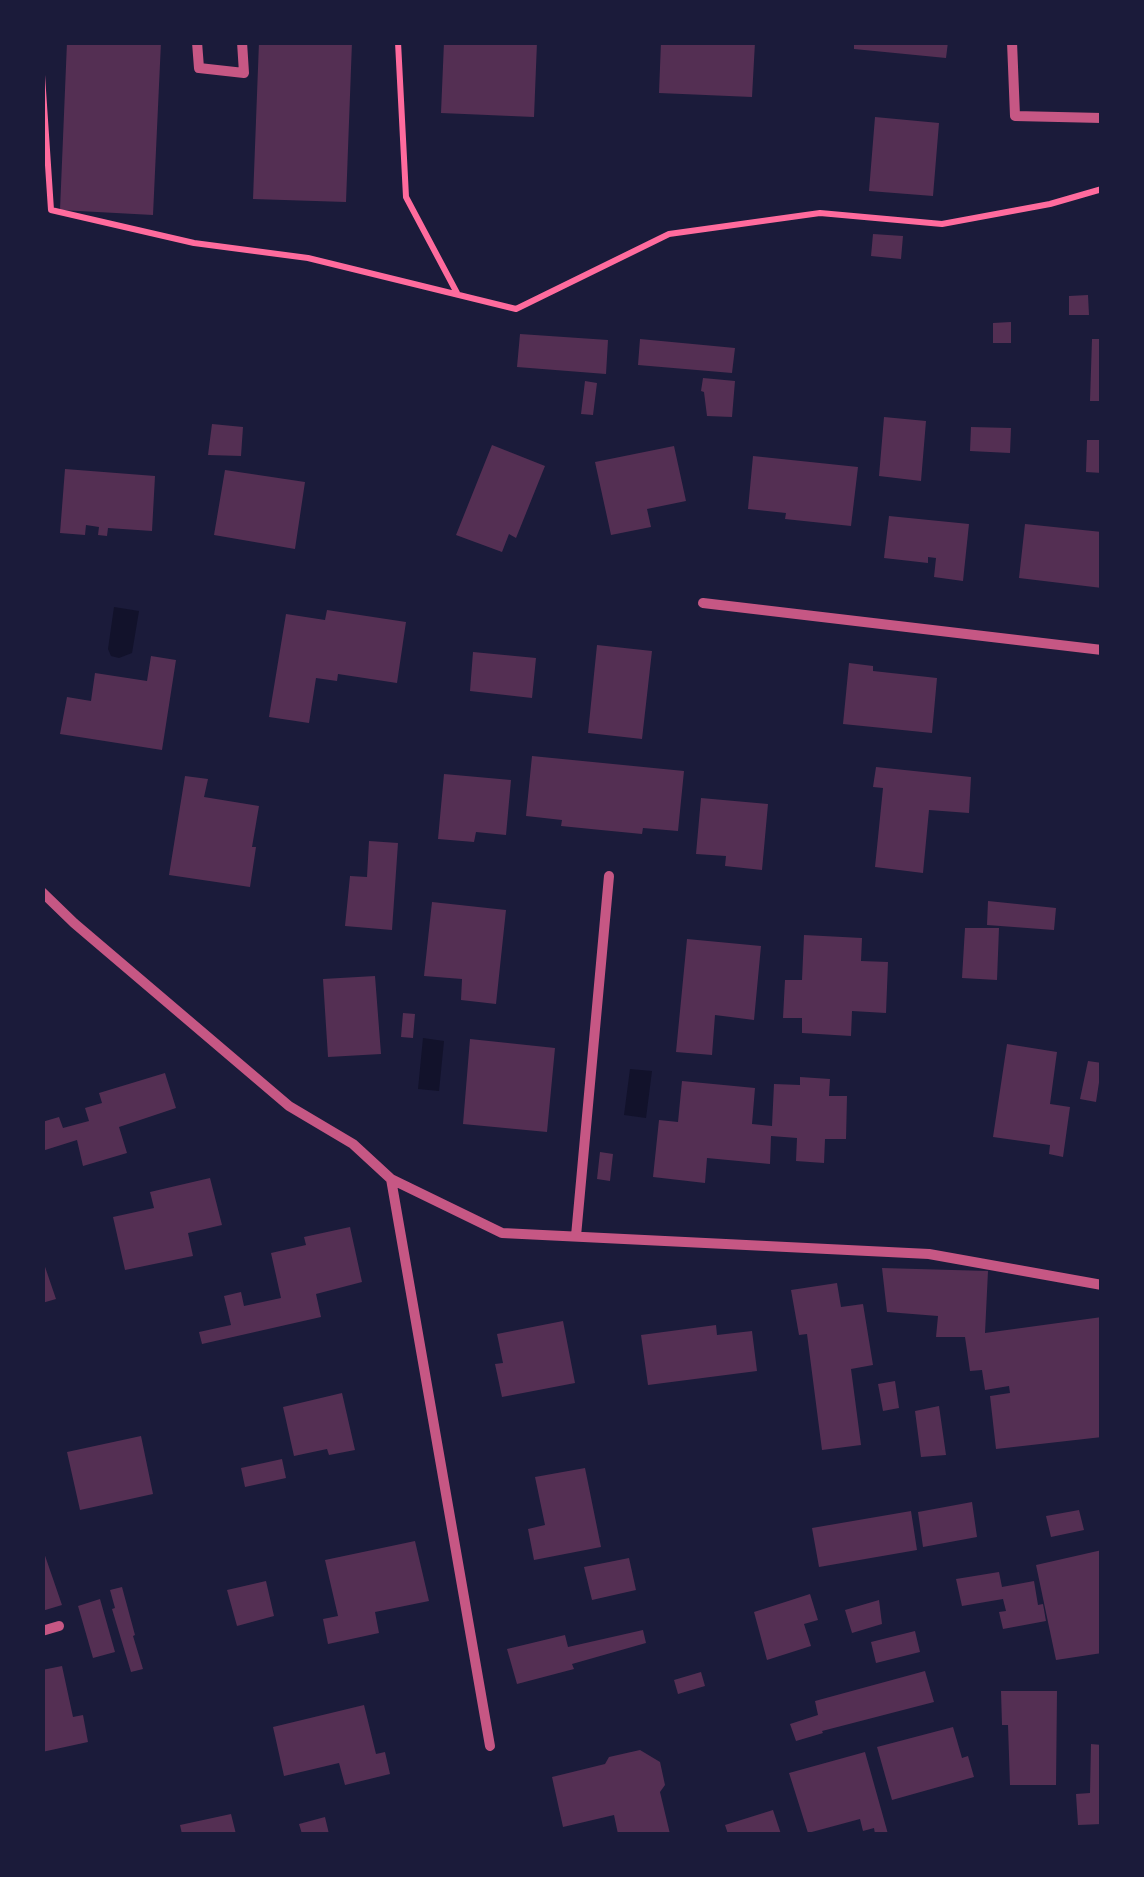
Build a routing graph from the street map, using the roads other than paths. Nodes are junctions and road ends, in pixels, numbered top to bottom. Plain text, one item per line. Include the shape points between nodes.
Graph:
1 (197, 42) edge
2 (242, 42) edge
3 (1012, 42) edge
4 (1102, 118) edge
5 (703, 603) dead end
6 (1102, 650) edge
7 (610, 876) dead end
8 (42, 892) edge
9 (391, 1179) junction
10 (576, 1236) junction
11 (1102, 1285) edge
12 (59, 1626) dead end
13 (42, 1631) edge
14 (490, 1746) dead end

1 - 2 street via 199,68 244,73
3 - 4 street via 1014,116
5 - 6 street
7 - 10 street
8 - 9 street via 289,1106 353,1144
9 - 10 street via 502,1233
9 - 14 street
10 - 11 street via 929,1254
12 - 13 street

